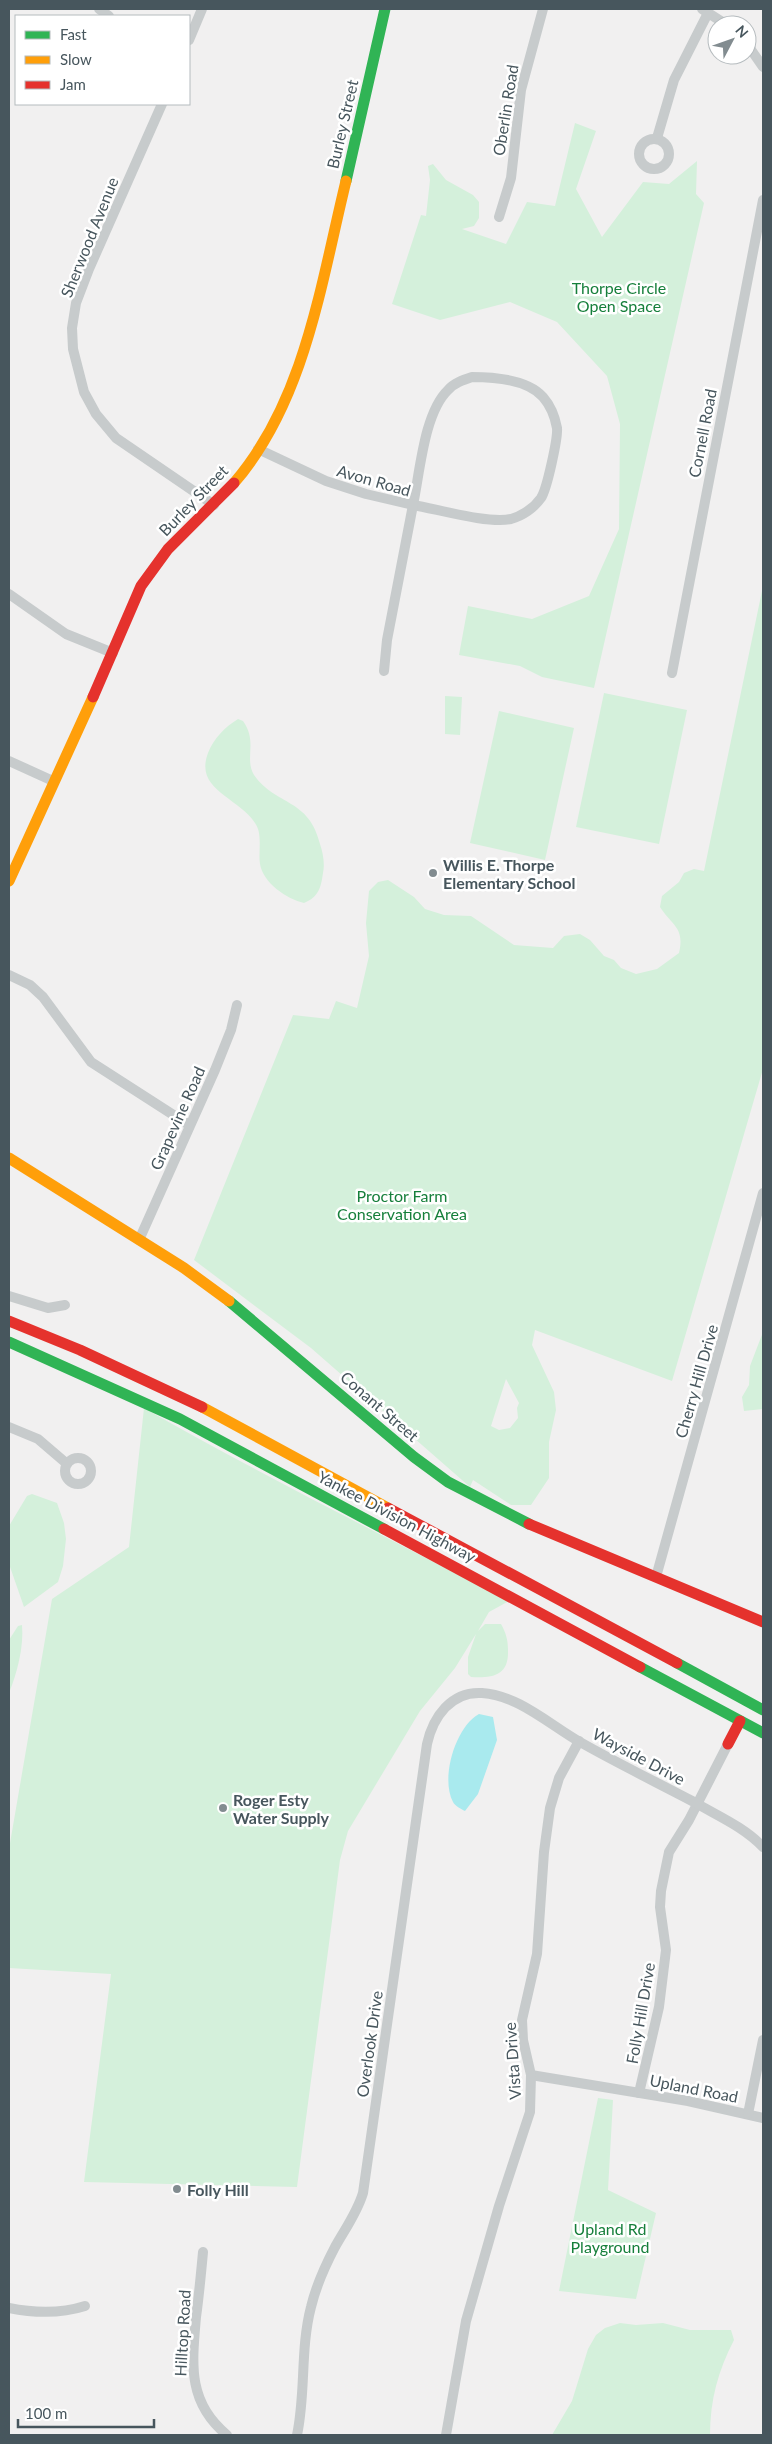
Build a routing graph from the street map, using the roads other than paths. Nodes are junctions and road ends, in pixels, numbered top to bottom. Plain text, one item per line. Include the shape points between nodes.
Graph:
1 (202, 9) edge
2 (385, 9) edge
3 (543, 9) edge
4 (705, 11) edge
5 (190, 38) edge
6 (162, 105) edge
7 (657, 138) dead end
8 (763, 200) edge
9 (499, 217) dead end
10 (258, 449) junction
11 (214, 505) junction
12 (413, 505) junction
13 (9, 594) edge
14 (113, 652) junction
15 (384, 671) dead end
16 (672, 673) dead end
17 (9, 761) edge
18 (53, 782) junction
19 (9, 881) edge
20 (9, 975) edge
21 (237, 1005) dead end
22 (189, 1125) junction
23 (9, 1158) edge
24 (763, 1193) edge
25 (139, 1240) junction
26 (9, 1296) edge
27 (65, 1305) dead end
28 (9, 1320) edge
29 (9, 1342) edge
30 (9, 1428) edge
31 (66, 1463) dead end
32 (656, 1577) junction
33 (763, 1622) edge
34 (497, 1695) joint
35 (763, 1710) edge
36 (740, 1721) junction
37 (763, 1733) edge
38 (579, 1741) junction
39 (728, 1744) joint
40 (697, 1804) junction
41 (763, 1848) edge
42 (763, 2040) edge
43 (530, 2075) junction
44 (639, 2092) junction
45 (748, 2114) junction
46 (763, 2118) edge
47 (203, 2252) dead end
48 (85, 2306) dead end
49 (9, 2308) edge
50 (227, 2435) edge
51 (297, 2435) edge
52 (446, 2435) edge

1 - 5 street
2 - 10 main road, Burley Street via 306,342 291,387
3 - 9 street, Oberlin Road via 521,90 511,178
4 - 7 street via 674,80
6 - 11 street, Sherwood Avenue via 76,303 73,349 84,392 96,414 116,438
8 - 16 street, Cornell Road
10 - 11 main road, Burley Street
10 - 12 street, Avon Road via 326,481
11 - 14 main road, Burley Street via 156,563 141,586
12 - 12 street via 501,520 524,514 542,497 547,485 557,430 542,396 532,388 487,377 472,377 448,389 433,413
12 - 15 street, Avon Road
13 - 14 street via 66,634
14 - 18 main road, Burley Street
17 - 18 street
18 - 19 main road, Burley Street
20 - 22 street via 30,985 43,997 90,1062
21 - 22 street, Grapevine Road via 231,1030
22 - 25 street, Grapevine Road
23 - 25 main road, Conant Street
24 - 32 street, Cherry Hill Drive
25 - 32 main road, Conant Street via 221,1294 448,1482 528,1524
26 - 27 street via 48,1308
28 - 35 main road, Yankee Division Highway via 203,1408
29 - 36 main road, Yankee Division Highway via 180,1419
30 - 31 street via 38,1439
32 - 33 main road, Conant Street
34 - 38 street, Wayside Drive via 519,1704
34 - 51 street, Overlook Drive via 480,1693 450,1702 430,1728 363,2193 358,2209 322,2273 310,2308
36 - 37 main road, Yankee Division Highway
36 - 39 main road
38 - 40 street, Wayside Drive
38 - 43 street, Vista Drive via 559,1778 550,1808 537,1954 522,2020 522,2040
39 - 40 street, Folly Hill Drive
40 - 41 street, Wayside Drive via 735,1825
40 - 44 street, Folly Hill Drive via 669,1852 664,1876 660,1907 666,1950 664,1973
42 - 45 street
43 - 44 street, Upland Road
43 - 52 street, Vista Drive via 530,2112 466,2321
44 - 45 street, Upland Road
45 - 46 street, Upland Road
47 - 50 street, Hilltop Road via 193,2374 201,2404
48 - 49 street via 67,2312

